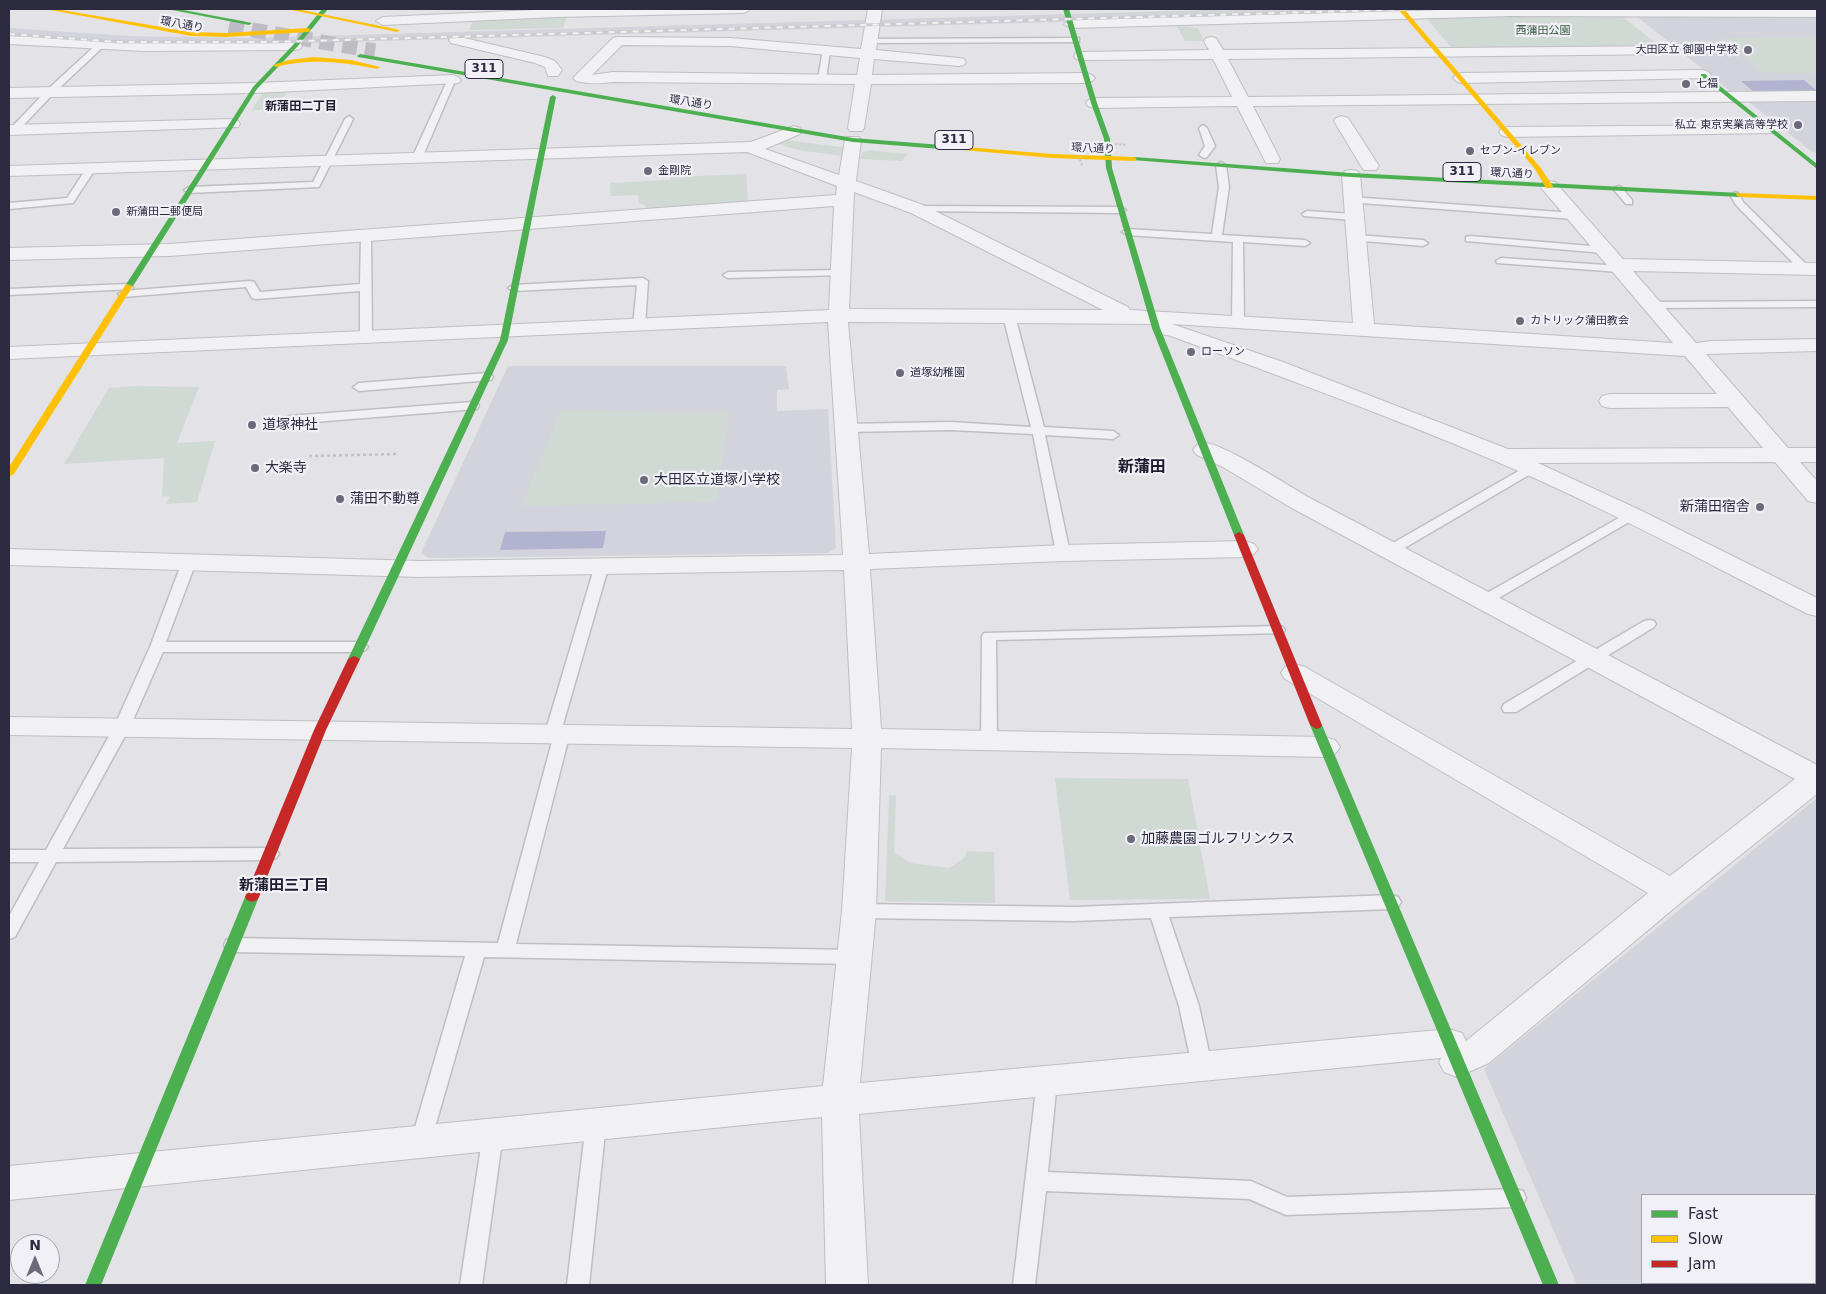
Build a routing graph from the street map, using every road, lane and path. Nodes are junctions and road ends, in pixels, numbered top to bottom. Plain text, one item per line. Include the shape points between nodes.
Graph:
1 (48, 9) edge
2 (88, 9) edge
3 (170, 9) edge
4 (290, 9) edge
5 (410, 9) edge
6 (744, 9) edge
7 (875, 9) edge
8 (665, 10) edge
9 (1623, 10) edge
10 (556, 11) edge
11 (322, 12) edge
12 (1195, 12) edge
13 (1404, 12) edge
14 (1817, 13) edge
15 (157, 14) dead end
16 (1068, 15) edge
17 (280, 17) dead end
18 (258, 18) dead end
19 (231, 23) junction
20 (378, 23) junction
21 (308, 30) junction
22 (397, 30) dead end
23 (217, 31) tunnel mouth
24 (246, 34) junction
25 (9, 40) edge
26 (456, 40) dead end
27 (100, 46) junction
28 (295, 46) junction
29 (868, 48) junction
30 (1078, 48) junction
31 (359, 49) dead end
32 (929, 49) dead end
33 (826, 50) junction
34 (1673, 50) junction
35 (375, 51) tunnel mouth
36 (336, 52) junction
37 (1439, 52) junction
38 (719, 55) dead end
39 (1219, 55) junction
40 (959, 62) dead end
41 (276, 65) junction
42 (534, 70) dead end
43 (553, 74) junction
44 (1703, 75) junction
45 (732, 78) junction
46 (1087, 78) junction
47 (1461, 78) junction
48 (587, 79) junction
49 (822, 79) junction
50 (452, 80) junction
51 (864, 80) junction
52 (649, 83) junction
53 (255, 88) junction
54 (9, 92) edge
55 (50, 92) junction
56 (724, 96) dead end
57 (1730, 96) junction
58 (1817, 96) edge
59 (553, 97) junction
60 (1606, 98) junction
61 (1481, 100) junction
62 (1241, 102) junction
63 (1094, 103) junction
64 (349, 120) dead end
65 (1342, 121) dead end
66 (232, 124) junction
67 (797, 126) junction
68 (1204, 128) dead end
69 (12, 129) edge
70 (1771, 130) junction
71 (1507, 132) junction
72 (1642, 132) junction
73 (855, 134) junction
74 (1127, 145) dead end
75 (752, 147) junction
76 (1108, 153) junction
77 (542, 154) junction
78 (1204, 155) junction
79 (417, 158) junction
80 (1272, 159) junction
81 (1813, 160) edge
82 (329, 161) junction
83 (1082, 165) dead end
84 (1221, 165) junction
85 (204, 166) junction
86 (1370, 166) junction
87 (91, 168) junction
88 (9, 171) edge
89 (1351, 175) junction
90 (1546, 181) junction
91 (1817, 187) edge
92 (189, 190) junction
93 (1618, 190) junction
94 (844, 191) junction
95 (1735, 195) junction
96 (1817, 198) edge
97 (1629, 202) dead end
98 (9, 206) edge
99 (1352, 208) junction
100 (917, 209) junction
101 (1121, 210) junction
102 (1306, 214) dead end
103 (1574, 216) junction
104 (527, 225) junction
105 (1127, 232) junction
106 (366, 236) junction
107 (1217, 237) junction
108 (1356, 238) junction
109 (1238, 239) junction
110 (1470, 239) dead end
111 (1423, 242) dead end
112 (1305, 243) dead end
113 (1603, 250) junction
114 (150, 251) junction
115 (9, 254) edge
116 (1500, 261) dead end
117 (1618, 267) junction
118 (1811, 269) edge
119 (839, 273) junction
120 (728, 275) dead end
121 (367, 287) junction
122 (513, 288) junction
123 (125, 290) junction
124 (9, 292) edge
125 (1817, 304) edge
126 (1653, 305) junction
127 (838, 316) junction
128 (1008, 316) junction
129 (1123, 316) junction
130 (1238, 322) junction
131 (1154, 323) junction
132 (639, 326) junction
133 (1364, 330) junction
134 (505, 332) junction
135 (366, 338) junction
136 (1817, 345) edge
137 (1691, 350) junction
138 (87, 351) junction
139 (9, 353) edge
140 (486, 377) junction
141 (358, 387) dead end
142 (1734, 400) junction
143 (1610, 401) dead end
144 (473, 406) junction
145 (289, 420) dead end
146 (846, 428) junction
147 (1038, 430) junction
148 (1113, 435) dead end
149 (1206, 450) junction
150 (398, 454) dead end
151 (1781, 455) junction
152 (1817, 455) edge
153 (309, 456) dead end
154 (1504, 456) junction
155 (1529, 469) junction
156 (9, 474) edge
157 (1817, 496) edge
158 (1631, 515) junction
159 (1245, 549) junction
160 (1391, 550) junction
161 (1063, 553) junction
162 (9, 557) edge
163 (189, 562) junction
164 (857, 562) junction
165 (602, 565) junction
166 (396, 569) junction
167 (1484, 600) junction
168 (1817, 608) edge
169 (1649, 624) dead end
170 (1278, 630) junction
171 (157, 647) junction
172 (360, 647) junction
173 (1594, 658) junction
174 (1296, 673) junction
175 (1510, 708) dead end
176 (9, 726) edge
177 (122, 727) junction
178 (320, 730) junction
179 (558, 733) junction
180 (867, 738) junction
181 (989, 740) junction
182 (1325, 747) junction
183 (1817, 778) edge
184 (270, 854) junction
185 (9, 856) edge
186 (50, 856) junction
187 (1672, 892) junction
188 (1392, 902) junction
189 (859, 911) junction
190 (1158, 911) junction
191 (9, 932) edge
192 (233, 945) junction
193 (476, 951) junction
194 (505, 951) junction
195 (853, 957) junction
196 (1453, 1052) junction
197 (1202, 1066) junction
198 (1047, 1081) junction
199 (840, 1100) junction
200 (596, 1123) junction
201 (493, 1134) junction
202 (421, 1141) junction
203 (141, 1170) junction
204 (1036, 1181) junction
205 (9, 1183) edge
206 (1515, 1198) junction
207 (93, 1285) edge
208 (471, 1285) edge
209 (578, 1285) edge
210 (847, 1285) edge
211 (1024, 1285) edge
212 (1552, 1285) edge

1 - 24 street via 191,34
2 - 23 street, 環八通り
3 - 19 street
4 - 11 street
5 - 20 street
6 - 8 street
7 - 29 street
8 - 10 street
9 - 13 street
9 - 14 street
9 - 34 street
10 - 20 street
11 - 17 street
11 - 20 street
11 - 21 street
12 - 13 street
12 - 16 street
12 - 39 street
13 - 37 street
15 - 19 street, 環八通り
16 - 30 street
18 - 19 street
19 - 24 street via 252,23 255,26
20 - 22 street
21 - 24 street
21 - 28 street
25 - 27 street
26 - 43 street via 540,60 550,64 555,70
27 - 28 street
27 - 55 lane
28 - 36 street via 305,50
28 - 41 street
29 - 30 lane
29 - 33 street
29 - 40 street
29 - 51 street
30 - 32 lane
30 - 39 street
30 - 46 street
31 - 67 street, 環八通り / 311
33 - 48 street via 730,42 618,41
33 - 49 lane
34 - 37 street
34 - 44 street
35 - 67 street, 環八通り / 311
36 - 41 street
36 - 50 street
37 - 39 street
37 - 47 street
38 - 52 street via 663,58
39 - 62 street
41 - 53 street
42 - 43 street
43 - 48 street
44 - 47 street
44 - 57 street
45 - 49 street
45 - 52 street
45 - 56 street
46 - 51 street
46 - 63 street
47 - 61 street
48 - 52 street via 613,77
49 - 51 street
50 - 53 street
50 - 59 street
50 - 79 lane
51 - 73 street
53 - 55 street
53 - 66 street
54 - 55 street
55 - 69 lane
57 - 58 street
57 - 60 street
57 - 70 street
59 - 67 street via 699,122
59 - 77 street
60 - 61 street
60 - 72 street
61 - 62 street
61 - 71 street
62 - 63 street
62 - 80 street
63 - 76 street via 1107,139
64 - 82 lane
65 - 86 street
66 - 69 street
66 - 85 street
67 - 73 street, 環八通り / 311
67 - 75 street
68 - 78 lane via 1210,146
70 - 72 street
70 - 81 street
71 - 72 street
71 - 90 street
73 - 76 street, 環八通り / 311 via 1052,156
73 - 94 street
74 - 83 path, bridge via 1073,141
75 - 77 street
75 - 94 street
76 - 78 street, 環八通り / 311
76 - 84 street, 環八通り / 311
76 - 101 street
77 - 79 street
77 - 104 street
78 - 80 street, 環八通り / 311
79 - 82 street
80 - 86 street, 環八通り / 311
82 - 85 street
82 - 92 lane via 316,185
84 - 89 street, 環八通り / 311
84 - 107 lane via 1224,187
85 - 87 street
85 - 92 street
86 - 90 street, 環八通り / 311
87 - 88 street
87 - 98 lane via 70,201
89 - 90 street, 環八通り / 311
89 - 99 street
90 - 91 street, 環八通り / 311
90 - 93 street, 環八通り / 311
90 - 103 street
92 - 114 street
93 - 95 street, 環八通り / 311
93 - 97 lane
94 - 100 street
94 - 104 street
94 - 119 street
95 - 96 street, 環八通り / 311
95 - 118 lane via 1739,203
99 - 102 lane
99 - 103 lane
99 - 108 street
100 - 101 lane
100 - 129 street via 1087,293 1121,311
101 - 105 street
103 - 113 street
104 - 106 street
104 - 122 street
105 - 107 lane
105 - 131 street
106 - 114 street
106 - 121 lane via 364,262
107 - 109 lane
108 - 111 lane
108 - 133 street
109 - 112 lane
109 - 130 lane
110 - 113 lane
113 - 117 street
114 - 115 street
114 - 123 street
116 - 117 lane
117 - 118 street via 1685,263
117 - 126 street
119 - 120 lane
119 - 127 street
121 - 123 lane via 256,296 250,284
121 - 135 lane
122 - 132 lane via 643,281
122 - 134 street
123 - 124 lane
123 - 138 street
125 - 126 lane
126 - 137 street
127 - 128 street
127 - 132 street
127 - 146 street
128 - 129 street
128 - 147 lane
129 - 131 street
130 - 131 street
130 - 133 street
131 - 149 street
131 - 154 street
132 - 134 street
133 - 137 street
134 - 135 street
134 - 140 street
135 - 138 street
136 - 137 street
137 - 142 street
138 - 139 street
138 - 156 street
140 - 141 lane
140 - 144 street
142 - 143 street
142 - 151 street
144 - 145 lane
144 - 166 street
146 - 147 lane via 951,426
146 - 164 street
147 - 148 lane
147 - 161 lane
149 - 159 street
149 - 160 street
150 - 153 path
151 - 152 street
151 - 154 street
151 - 157 street
154 - 155 street
155 - 158 street
155 - 160 lane
158 - 167 lane
158 - 168 street
159 - 161 street
159 - 170 street
160 - 167 street
161 - 164 street
162 - 163 street
163 - 166 street
163 - 171 lane
164 - 165 street
164 - 180 street
165 - 166 street
165 - 179 lane
166 - 172 street
167 - 173 street
169 - 173 lane
170 - 174 street
170 - 181 lane via 989,636
171 - 172 lane
171 - 177 lane
172 - 178 street
173 - 175 lane
173 - 183 street
174 - 182 street
174 - 187 street
176 - 177 street
177 - 178 street
177 - 186 lane
178 - 179 street
178 - 184 street
179 - 180 street
179 - 194 lane
180 - 181 street
180 - 189 street
181 - 182 street
182 - 188 street
183 - 187 street
184 - 186 lane
184 - 192 street
185 - 186 lane
186 - 191 lane
187 - 196 street via 1476,1053
188 - 190 lane
188 - 196 street
189 - 190 lane via 1074,914
189 - 195 street
190 - 197 lane via 1189,1006
192 - 193 lane
192 - 203 street
193 - 194 lane
193 - 202 lane
194 - 195 lane
195 - 199 street
196 - 197 street
196 - 206 street
197 - 198 street
198 - 199 street
198 - 204 lane
199 - 200 street
199 - 210 street
200 - 201 street
200 - 209 lane
201 - 202 street
201 - 208 lane
202 - 203 street
203 - 205 street
203 - 207 street
204 - 206 lane via 1251,1190 1286,1206
204 - 211 lane
206 - 212 street

